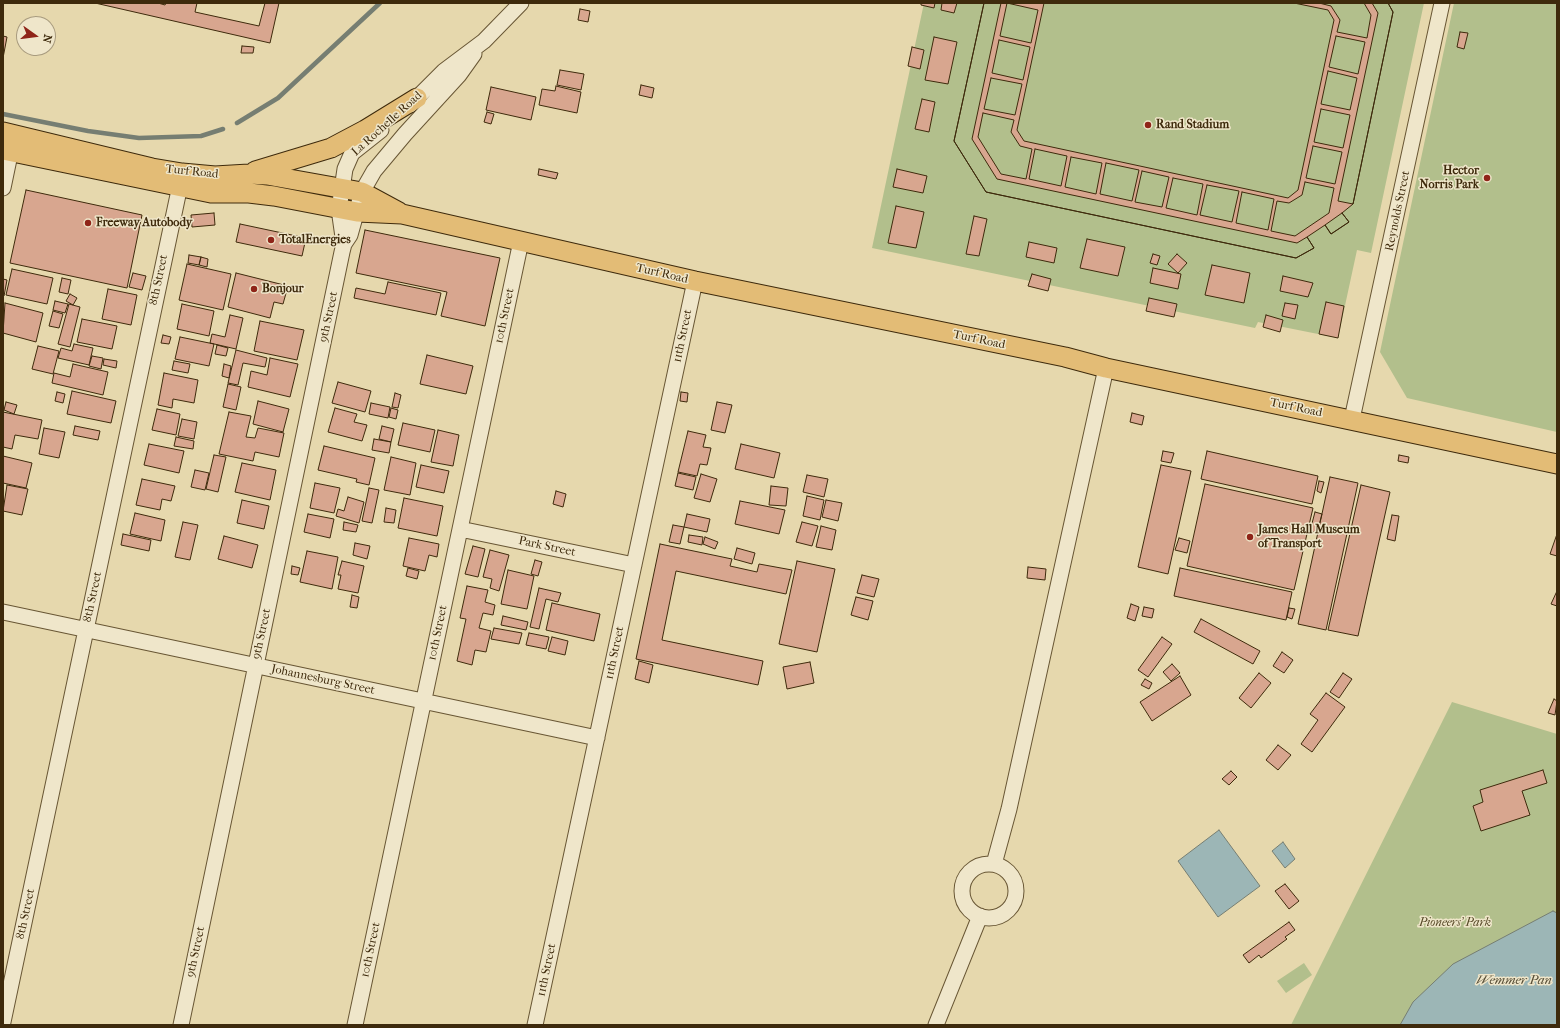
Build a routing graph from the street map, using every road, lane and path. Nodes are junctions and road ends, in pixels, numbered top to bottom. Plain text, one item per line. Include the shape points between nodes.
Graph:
1 (521, 3) edge
2 (1442, 3) edge
3 (484, 41) junction
4 (417, 98) junction
5 (8, 142) edge
6 (249, 174) junction
7 (181, 180) junction
8 (3, 188) edge
9 (342, 188) junction
10 (362, 192) junction
11 (348, 211) junction
12 (402, 214) junction
13 (521, 241) junction
14 (694, 281) junction
15 (1106, 368) junction
16 (1352, 419) junction
17 (1557, 464) edge
18 (460, 529) junction
19 (634, 565) junction
20 (3, 612) edge
21 (86, 630) junction
22 (256, 666) junction
23 (423, 701) junction
24 (597, 738) junction
25 (994, 864) junction
26 (980, 916) junction
27 (3, 1022) edge
28 (181, 1025) edge
29 (355, 1025) edge
30 (535, 1025) edge
31 (936, 1025) edge

1 - 3 street, La Rochelle Road
2 - 16 street, Reynolds Street
3 - 4 street, La Rochelle Road via 444,71
3 - 10 street, La Rochelle Road via 459,75 385,157
4 - 6 main road via 331,148 261,168
4 - 9 street, La Rochelle Road via 352,153 347,161
5 - 7 main road, Turf Road
5 - 8 street
6 - 7 main road, Turf Road
6 - 9 main road, Turf Road
7 - 11 main road, Turf Road via 211,193 274,196
7 - 21 street, 8th Street
9 - 10 main road, Turf Road
9 - 11 street, La Rochelle Road
10 - 11 street, La Rochelle Road
10 - 12 main road, Turf Road
11 - 12 main road, Turf Road
11 - 22 street, 9th Street via 350,235 344,244
12 - 13 main road, Turf Road
13 - 14 main road, Turf Road
13 - 18 street, 10th Street
14 - 15 main road, Turf Road via 1065,357
14 - 19 street, 11th Street
15 - 16 main road, Turf Road
15 - 25 street via 1009,809
16 - 17 main road, Turf Road
18 - 19 street, Park Street
18 - 23 street, 10th Street
19 - 24 street, 11th Street
20 - 21 street, Johannesburg Street
21 - 22 street, Johannesburg Street
21 - 27 street, 8th Street
22 - 23 street, Johannesburg Street
22 - 28 street, 9th Street
23 - 24 street, Johannesburg Street
23 - 29 street, 10th Street
24 - 30 street, 11th Street
25 - 26 street via 978,866 971,871 963,885 962,892 968,906
25 - 26 street via 1012,875 1016,897 1008,910 1002,914 987,918
26 - 31 street

